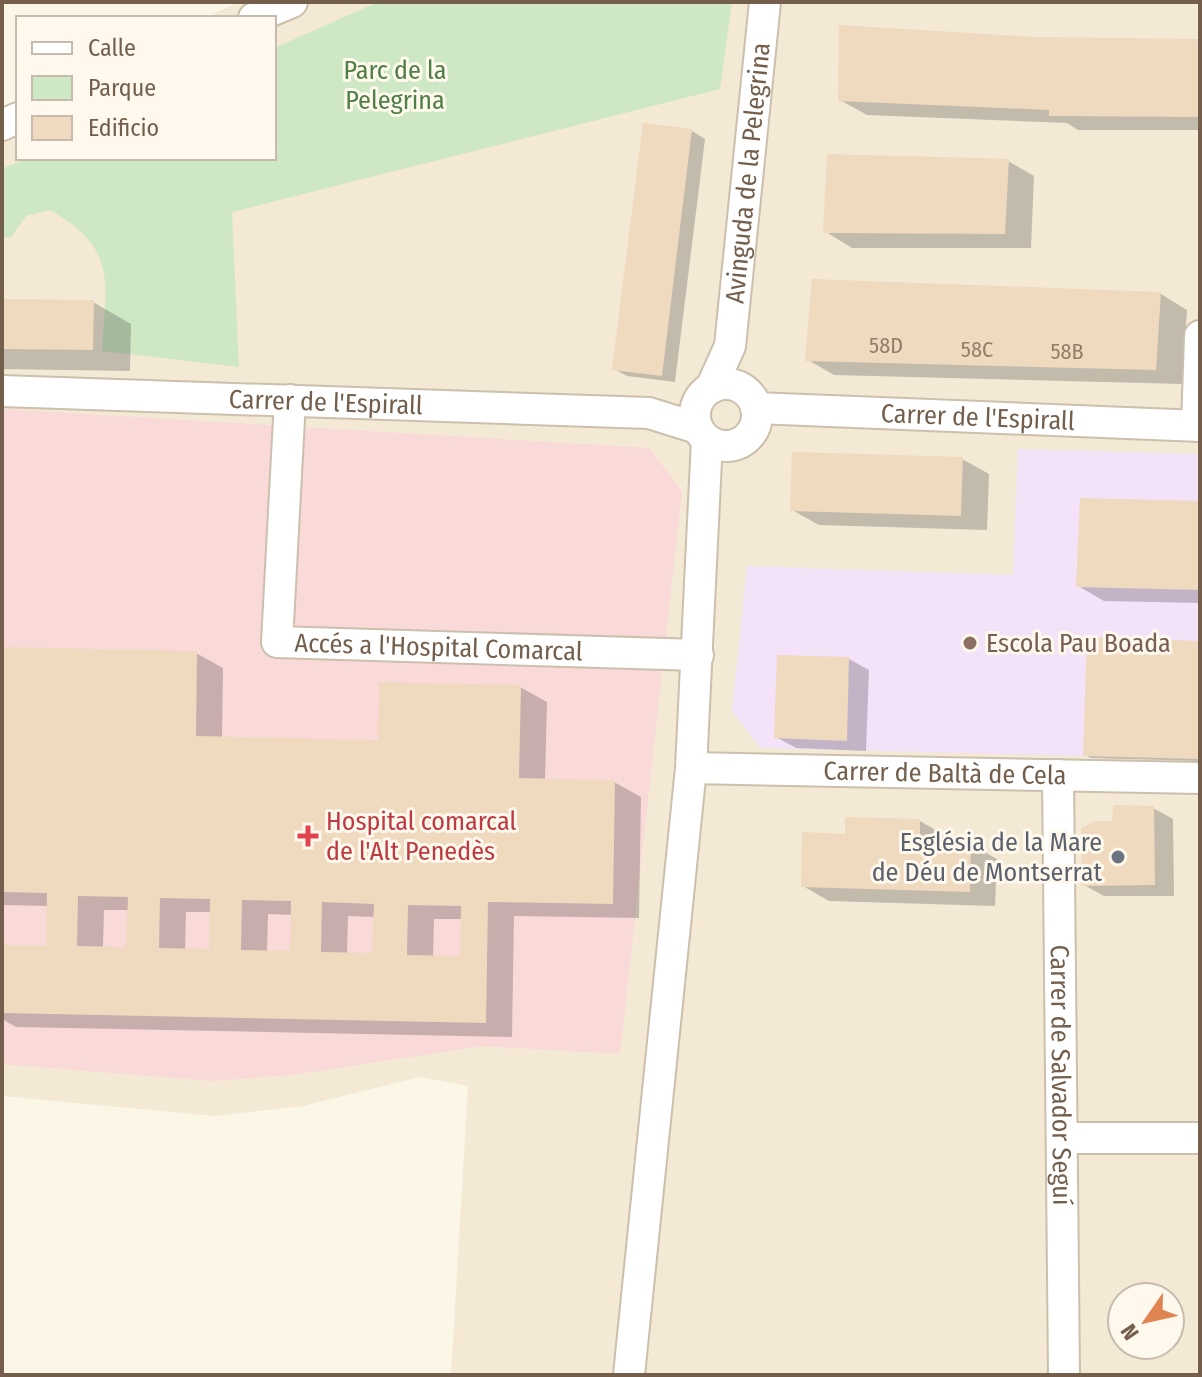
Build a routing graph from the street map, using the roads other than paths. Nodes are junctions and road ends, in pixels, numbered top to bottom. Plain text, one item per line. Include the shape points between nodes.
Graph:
1 (292, 2) edge
2 (765, 2) edge
3 (259, 16) edge
4 (1200, 336) edge
5 (2, 391) edge
6 (290, 400) junction
7 (721, 414) junction
8 (1198, 426) edge
9 (698, 655) junction
10 (691, 768) junction
11 (1058, 775) junction
12 (1200, 778) edge
13 (1062, 1138) junction
14 (1200, 1138) edge
15 (629, 1375) edge
16 (1064, 1375) edge

1 - 3 street
2 - 7 street, Avinguda de la Pelegrina
4 - 8 street
5 - 6 street, Carrer de l'Espirall
6 - 7 street, Carrer de l'Espirall
6 - 9 street, Accés a l'Hospital Comarcal via 277,642
7 - 8 street, Carrer de l'Espirall
7 - 9 street via 706,508
9 - 10 street
10 - 11 street, Carrer de Baltà de Cela
10 - 15 street
11 - 12 street, Carrer de Baltà de Cela
11 - 13 street, Carrer de Salvador Seguí
13 - 14 street
13 - 16 street, Carrer de Salvador Seguí

